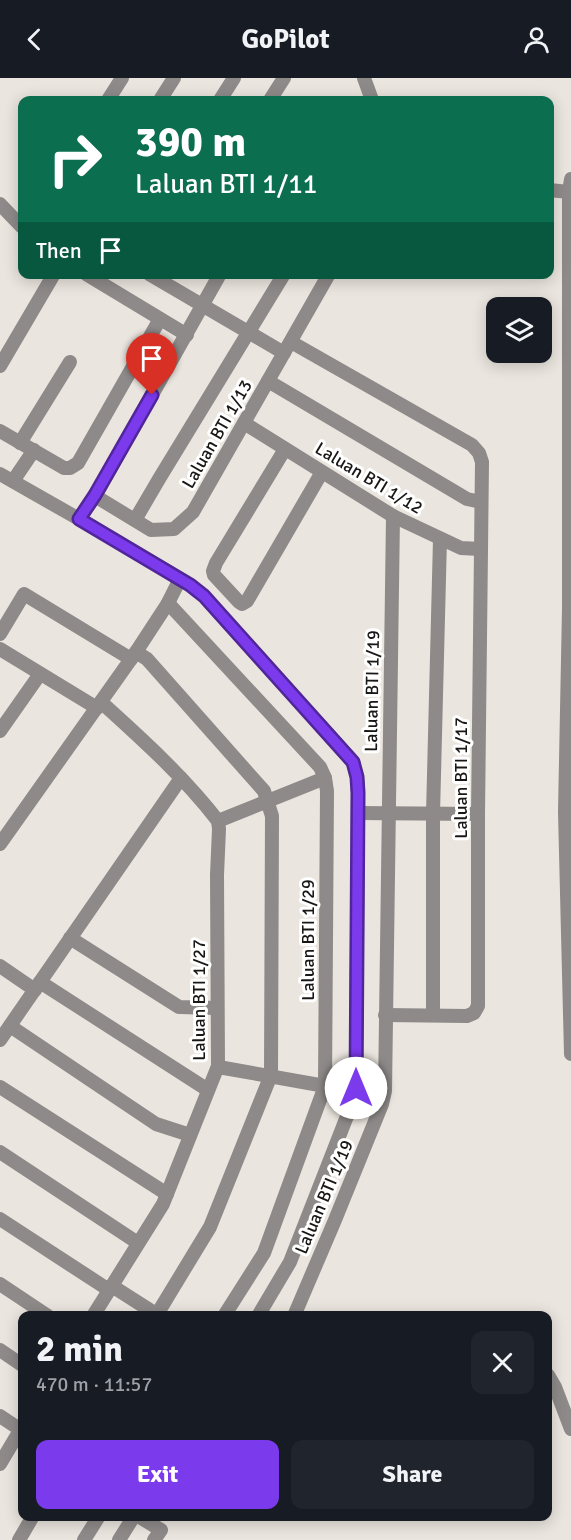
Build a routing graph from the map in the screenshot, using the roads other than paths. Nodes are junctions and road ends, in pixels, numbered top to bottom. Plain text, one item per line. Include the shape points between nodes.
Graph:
1 (122, 78) edge
2 (174, 78) edge
3 (234, 78) edge
4 (284, 78) edge
5 (364, 78) edge
6 (111, 96) edge
7 (163, 96) edge
8 (223, 96) edge
9 (273, 96) edge
10 (371, 96) edge
11 (570, 185) edge
12 (554, 189) edge
13 (0, 204) edge
14 (18, 223) edge
15 (51, 279) edge
16 (94, 279) edge
17 (157, 279) edge
18 (217, 279) edge
19 (281, 279) edge
20 (326, 279) edge
21 (203, 306) junction
22 (160, 319) junction
23 (249, 333) junction
24 (187, 335) junction
25 (288, 347) junction
26 (70, 362) dead end
27 (0, 366) edge
28 (268, 381) junction
29 (244, 423) junction
30 (0, 431) edge
31 (20, 443) junction
32 (285, 449) junction
33 (34, 450) junction
34 (322, 472) junction
35 (0, 474) edge
36 (13, 481) junction
37 (95, 495) junction
38 (481, 502) junction
39 (393, 516) junction
40 (79, 519) junction
41 (135, 520) junction
42 (440, 539) junction
43 (480, 549) junction
44 (180, 579) junction
45 (168, 603) junction
46 (0, 634) edge
47 (0, 649) edge
48 (133, 655) junction
49 (40, 674) junction
50 (99, 705) junction
51 (0, 731) edge
52 (181, 778) junction
53 (325, 778) junction
54 (268, 801) junction
55 (357, 813) junction
56 (388, 814) junction
57 (433, 814) junction
58 (478, 814) junction
59 (218, 821) junction
60 (0, 844) edge
61 (70, 938) junction
62 (0, 966) edge
63 (38, 986) junction
64 (218, 1008) junction
65 (385, 1015) junction
66 (433, 1015) junction
67 (10, 1026) junction
68 (0, 1040) edge
69 (571, 1054) edge
70 (218, 1066) junction
71 (271, 1075) junction
72 (325, 1086) junction
73 (0, 1087) edge
74 (208, 1090) junction
75 (190, 1135) junction
76 (0, 1152) edge
77 (167, 1194) junction
78 (0, 1219) edge
79 (138, 1243) junction
80 (0, 1284) edge
81 (110, 1288) junction
82 (40, 1311) edge
83 (96, 1311) edge
84 (150, 1311) edge
85 (159, 1311) edge
86 (227, 1311) edge
87 (261, 1311) edge
88 (296, 1311) edge
89 (0, 1350) edge
90 (18, 1362) edge
91 (552, 1382) edge
92 (0, 1416) edge
93 (18, 1426) edge
94 (571, 1429) edge
95 (17, 1449) edge
96 (0, 1464) edge
97 (30, 1521) edge
98 (96, 1521) edge
99 (131, 1521) edge
100 (143, 1521) edge
101 (165, 1521) edge
102 (158, 1535) edge
103 (19, 1540) edge
104 (84, 1540) edge
105 (119, 1540) edge

1 - 6 street
2 - 7 street
3 - 8 street
4 - 9 street
5 - 10 street
11 - 12 street
11 - 69 street via 565,812
13 - 14 street
15 - 27 street
16 - 22 street
17 - 21 street
18 - 21 street
19 - 23 street
20 - 25 street, Laluan BTI 1/13
21 - 23 street
21 - 24 street
22 - 24 street
22 - 33 street via 78,463 64,468
23 - 25 street
23 - 41 street
24 - 37 street
25 - 28 street, Laluan BTI 1/13
25 - 38 street, Laluan BTI 1/17 via 472,445 482,462
26 - 31 street
28 - 29 street, Laluan BTI 1/13
28 - 38 street via 468,499
29 - 32 street, Laluan BTI 1/12
29 - 41 street, Laluan BTI 1/13 via 193,512 174,529 151,530
30 - 31 street
31 - 33 street
32 - 34 street, Laluan BTI 1/12
32 - 34 street via 213,571 242,604 248,601
33 - 36 street
34 - 39 street, Laluan BTI 1/12
35 - 36 street
36 - 40 street
37 - 40 street
37 - 41 street, Laluan BTI 1/13
38 - 43 street, Laluan BTI 1/17
39 - 42 street, Laluan BTI 1/12
39 - 56 street, Laluan BTI 1/19
40 - 44 street
42 - 43 street, Laluan BTI 1/12 via 461,548
42 - 57 street
43 - 58 street, Laluan BTI 1/17
44 - 45 street
44 - 55 street via 204,596 353,762
45 - 48 street
45 - 53 street via 320,767
46 - 48 street via 24,594
47 - 49 street
48 - 50 street
48 - 54 street via 147,659 264,790
49 - 50 street
49 - 51 street
50 - 52 street via 135,732
50 - 60 street
52 - 59 street
52 - 61 street
53 - 54 street
53 - 72 street, Laluan BTI 1/29
54 - 59 street
54 - 71 street via 272,816
55 - 56 street
55 - 87 street via 356,1088 290,1262
56 - 57 street
56 - 65 street, Laluan BTI 1/19
57 - 58 street
57 - 66 street
58 - 66 street, Laluan BTI 1/17 via 478,1006 467,1016
59 - 64 street, Laluan BTI 1/27
61 - 63 street
61 - 64 street via 179,1007
62 - 63 street
63 - 67 street
63 - 74 street
64 - 70 street, Laluan BTI 1/27
65 - 66 street, Laluan BTI 1/17
65 - 88 street, Laluan BTI 1/19 via 382,1104
67 - 68 street
67 - 75 street via 156,1124
70 - 71 street
70 - 74 street, Laluan BTI 1/27
71 - 72 street
71 - 85 street via 210,1227
72 - 86 street, Laluan BTI 1/29 via 264,1253
73 - 77 street
74 - 75 street, Laluan BTI 1/27
75 - 77 street, Laluan BTI 1/27
76 - 79 street
77 - 79 street, Laluan BTI 1/27
78 - 81 street
79 - 81 street, Laluan BTI 1/27
80 - 82 street
81 - 83 street, Laluan BTI 1/27
81 - 84 street
89 - 90 street
91 - 94 street
92 - 93 street
95 - 96 street
97 - 103 street
98 - 104 street
99 - 105 street
100 - 102 street
101 - 102 street

